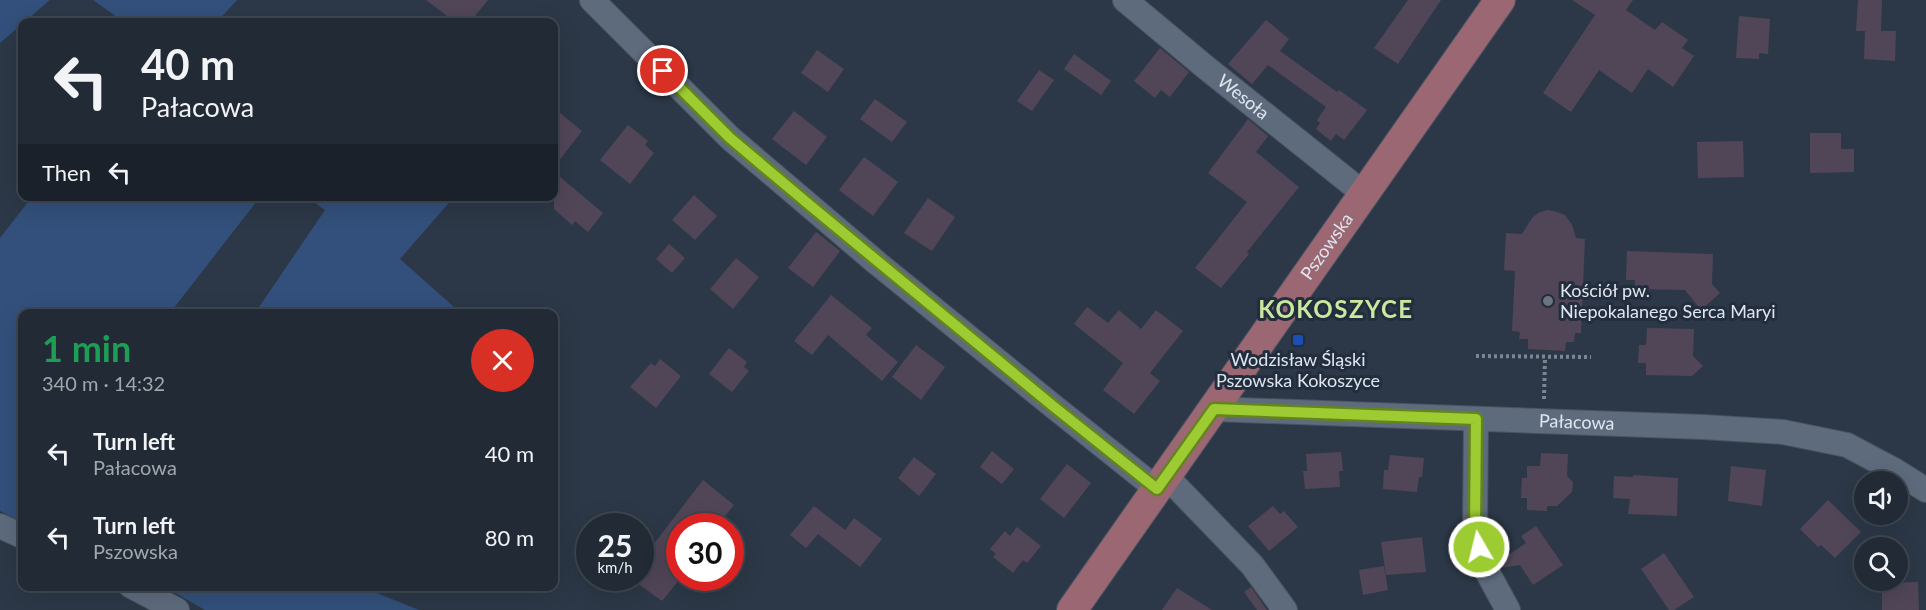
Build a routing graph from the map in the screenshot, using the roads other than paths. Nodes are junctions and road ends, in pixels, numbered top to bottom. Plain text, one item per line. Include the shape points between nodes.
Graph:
1 (592, 0) edge
2 (1125, 0) edge
3 (1500, 0) edge
4 (1363, 193) junction
5 (1214, 409) junction
6 (1476, 419) junction
7 (1162, 483) junction
8 (1926, 490) edge
9 (0, 526) edge
10 (18, 534) edge
11 (141, 591) edge
12 (177, 610) edge
13 (1072, 610) edge
14 (1286, 610) edge
15 (1508, 610) edge

1 - 7 street via 730,138 877,263 1043,399
2 - 4 street, Wesoła
3 - 4 main road, Pszowska
4 - 5 main road, Pszowska
5 - 6 street, Pałacowa
5 - 7 main road, Pszowska
6 - 8 street, Pałacowa via 1783,432 1847,445
6 - 15 street via 1475,530 1483,564
7 - 13 main road, Pszowska
7 - 14 street via 1252,565
9 - 10 street
11 - 12 street

